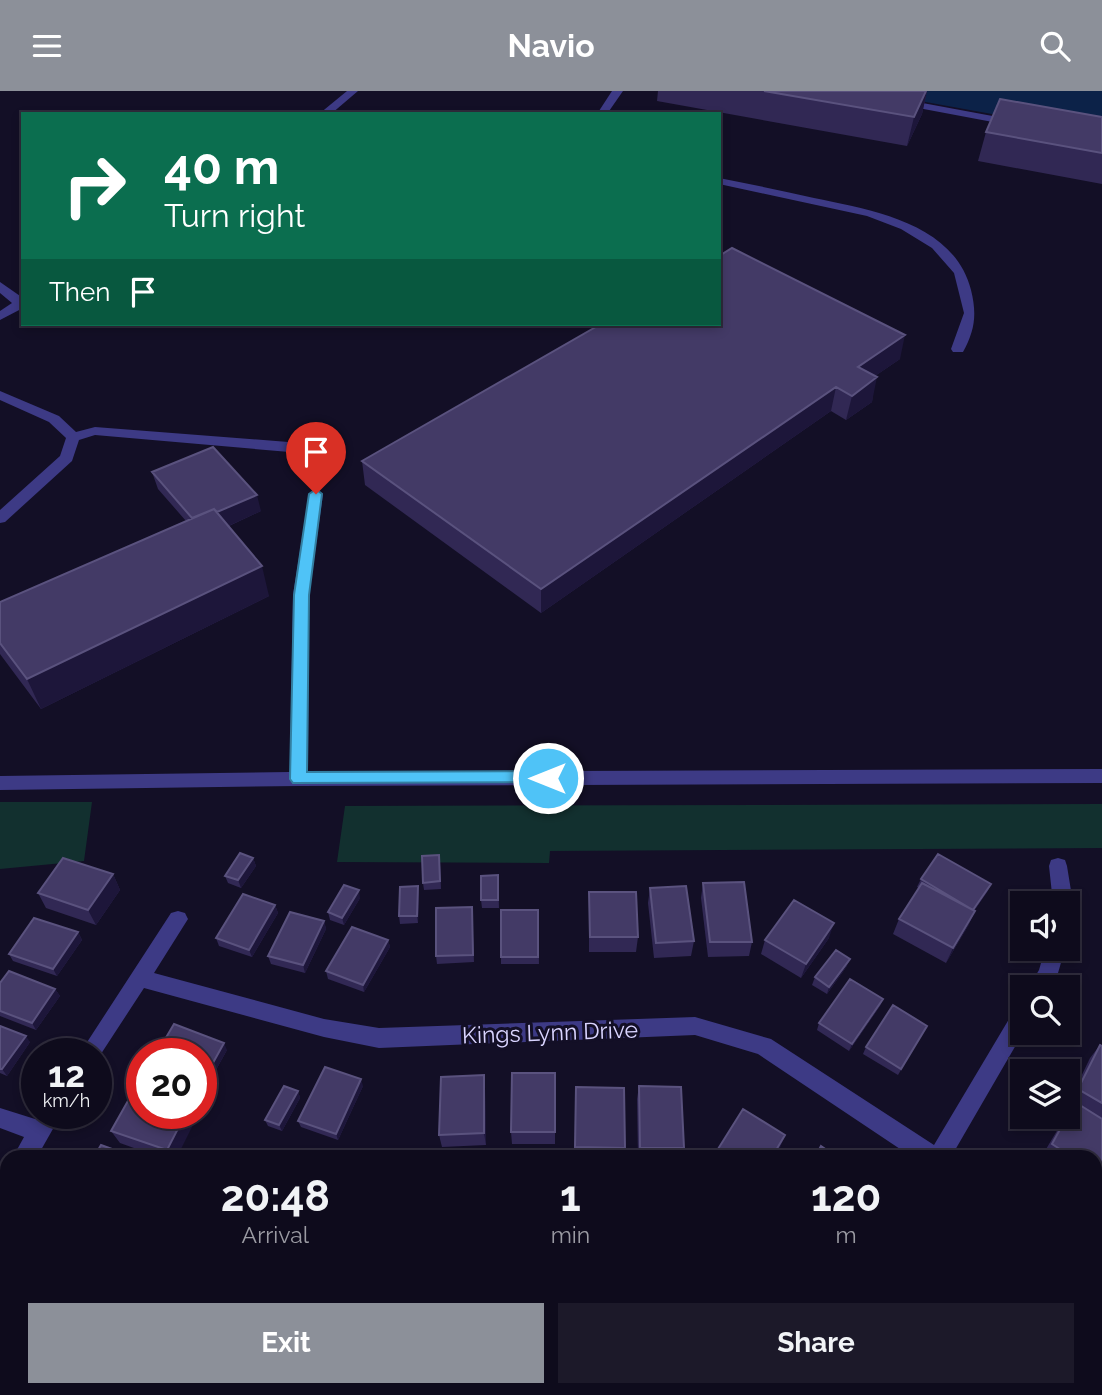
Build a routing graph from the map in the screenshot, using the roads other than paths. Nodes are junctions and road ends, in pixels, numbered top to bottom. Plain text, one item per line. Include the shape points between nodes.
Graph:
1 (353, 91) edge
2 (618, 91) edge
3 (883, 99) edge
4 (327, 112) edge
5 (603, 112) edge
6 (1020, 124) edge
7 (721, 181) edge
8 (0, 286) edge
9 (21, 303) edge
10 (0, 316) edge
11 (958, 349) dead end
12 (0, 395) edge
13 (73, 437) junction
14 (300, 448) dead end
15 (316, 494) dead end
16 (0, 518) edge
17 (1102, 776) edge
18 (299, 779) junction
19 (0, 783) edge
20 (1058, 866) dead end
21 (1061, 891) edge
22 (178, 919) dead end
23 (139, 978) junction
24 (1010, 1036) edge
25 (100, 1038) edge
26 (0, 1118) edge
27 (21, 1120) edge
28 (41, 1129) edge
29 (28, 1150) edge
30 (921, 1150) edge
31 (943, 1150) edge

1 - 4 street
2 - 5 street
3 - 6 street
7 - 11 street via 870,213 905,226 936,245 960,272 970,313
8 - 9 street
9 - 10 street
12 - 13 street via 54,419
13 - 14 street via 95,431
13 - 16 street via 67,459
15 - 18 street via 301,595
17 - 18 street
18 - 19 street
20 - 21 street
22 - 23 street
23 - 25 street
23 - 30 street, Kings Lynn Drive via 324,1028 379,1038 695,1027 764,1046
24 - 31 street
26 - 27 street
28 - 29 street

